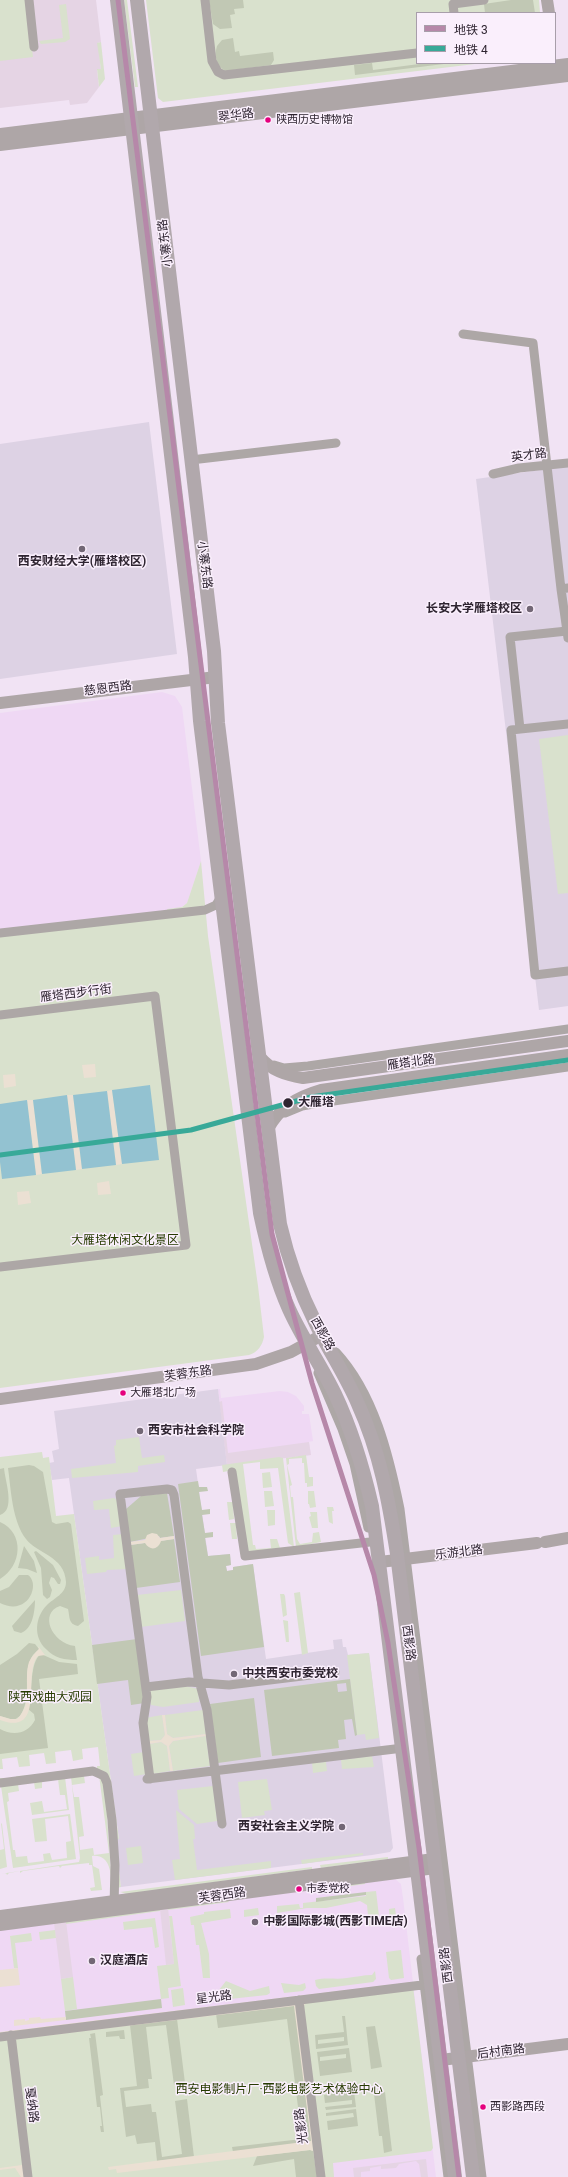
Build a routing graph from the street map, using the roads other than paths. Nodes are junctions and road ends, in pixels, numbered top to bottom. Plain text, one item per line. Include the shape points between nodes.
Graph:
1 (28, 0) edge
2 (117, 0) edge
3 (136, 0) edge
4 (205, 0) edge
5 (484, 0) edge
6 (547, 0) edge
7 (454, 12) edge
8 (549, 12) edge
9 (34, 47) dead end
10 (416, 53) edge
11 (568, 64) edge
12 (559, 70) edge
13 (151, 121) junction
14 (132, 123) junction
15 (0, 134) edge
16 (0, 145) edge
17 (463, 334) dead end
18 (336, 443) dead end
19 (191, 460) junction
20 (568, 463) edge
21 (546, 465) junction
22 (493, 474) dead end
23 (565, 588) edge
24 (568, 634) edge
25 (216, 677) junction
26 (197, 679) junction
27 (0, 703) edge
28 (568, 724) edge
29 (520, 729) junction
30 (221, 894) junction
31 (0, 933) edge
32 (568, 971) edge
33 (0, 1015) edge
34 (568, 1029) edge
35 (568, 1041) edge
36 (568, 1055) edge
37 (260, 1057) junction
38 (568, 1067) edge
39 (268, 1129) junction
40 (0, 1267) edge
41 (322, 1335) junction
42 (307, 1344) junction
43 (0, 1399) edge
44 (232, 1472) dead end
45 (568, 1538) edge
46 (370, 1542) junction
47 (402, 1560) junction
48 (380, 1562) junction
49 (335, 1672) dead end
50 (199, 1682) junction
51 (146, 1687) junction
52 (400, 1748) junction
53 (215, 1771) junction
54 (0, 1783) edge
55 (222, 1824) dead end
56 (440, 1863) junction
57 (414, 1866) junction
58 (113, 1906) junction
59 (0, 1916) edge
60 (0, 1925) edge
61 (428, 1984) junction
62 (299, 2000) junction
63 (11, 2035) junction
64 (0, 2037) edge
65 (568, 2044) edge
66 (463, 2057) junction
67 (437, 2061) junction
68 (28, 2177) edge
69 (321, 2177) edge
70 (448, 2177) edge
71 (455, 2177) edge
72 (473, 2177) edge
73 (482, 2177) edge

1 - 9 street
2 - 14 main road, 小寨东路
3 - 13 main road, 小寨东路
4 - 10 street via 212,61 218,72 224,75
5 - 7 street via 453,4
6 - 8 main road
11 - 12 main road, 翠华路
12 - 13 main road, 翠华路
13 - 14 main road, 翠华路
13 - 19 main road, 小寨东路
14 - 15 main road, 翠华路
14 - 16 main road, 翠华路
14 - 26 main road, 小寨东路
17 - 21 street via 533,343
18 - 19 street
19 - 25 main road, 小寨东路
20 - 21 street, 英才路
21 - 22 street, 英才路
21 - 23 street
23 - 24 street
24 - 29 street via 510,637
25 - 26 main road, 慈恩西路
25 - 37 main road, 小寨东路 via 218,723
26 - 27 main road, 慈恩西路
26 - 30 main road, 小寨东路
28 - 29 street
29 - 32 street via 511,730 535,975
30 - 31 street via 216,905 205,910
30 - 42 main road, 小寨东路 via 265,1236 276,1276
33 - 40 street, 雁塔西步行街 via 155,996 186,1245
34 - 37 street via 296,1068 271,1065
35 - 37 main road, 雁塔北路 via 303,1078 271,1069
36 - 39 main road, 雁塔北路 via 321,1090 289,1103 277,1114
37 - 39 main road, 小寨东路
38 - 39 street via 302,1106 280,1116
39 - 41 main road, 西影路 via 284,1240 302,1294
41 - 42 main road, 芙蓉东路
41 - 47 main road, 西影路 via 351,1389 373,1442
42 - 43 main road, 芙蓉东路 via 274,1359 238,1367
42 - 46 street via 354,1464
42 - 48 main road, 西影路 via 335,1394 358,1452 372,1506
44 - 46 street via 245,1556
45 - 47 main road, 乐游北路
46 - 52 street
47 - 48 main road, 乐游北路
47 - 56 main road, 西影路
48 - 52 main road, 西影路
49 - 50 street via 229,1685
50 - 51 street
50 - 51 street via 174,1495 172,1490 166,1489 120,1494
50 - 53 street via 207,1710
51 - 53 street via 147,1704 143,1723 149,1779
52 - 53 street
52 - 57 main road, 西影路
53 - 55 street
54 - 58 street via 93,1772 104,1776 112,1820 115,1886
56 - 57 main road, 芙蓉西路
56 - 66 main road, 西影路
57 - 58 main road, 芙蓉西路
57 - 61 main road, 西影路
58 - 59 main road, 芙蓉西路
58 - 60 main road, 芙蓉西路
61 - 62 street, 星光路
61 - 67 main road, 西影路
62 - 63 street, 星光路
62 - 69 street, 光影路
63 - 64 street, 星光路
63 - 68 street, 戛纳路
65 - 66 main road, 后村南路
66 - 67 main road, 后村南路
66 - 72 main road, 西影路
66 - 73 street
67 - 70 street
67 - 71 main road, 西影路

